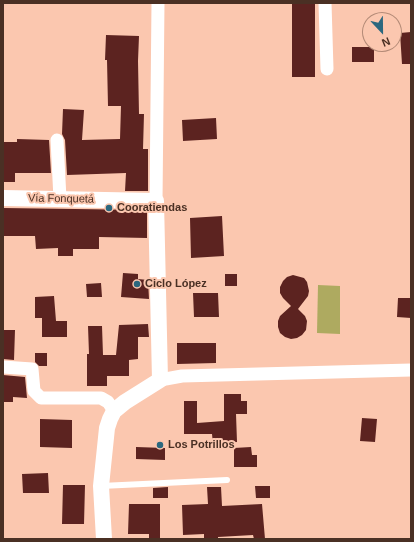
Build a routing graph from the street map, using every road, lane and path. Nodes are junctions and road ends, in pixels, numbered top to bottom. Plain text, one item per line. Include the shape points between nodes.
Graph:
1 (158, 3) edge
2 (325, 3) edge
3 (327, 69) dead end
4 (57, 140) dead end
5 (3, 198) edge
6 (60, 199) junction
7 (156, 201) junction
8 (3, 367) edge
9 (411, 370) edge
10 (160, 380) junction
11 (114, 411) junction
12 (227, 480) dead end
13 (101, 486) junction
14 (104, 539) edge

1 - 7 street
2 - 3 street
4 - 6 street
5 - 6 street, Vía Fonquetá
6 - 7 street, Vía Fonquetá
7 - 10 street
8 - 11 street via 32,369 34,390 41,398 101,398 108,402
9 - 10 street via 182,376
10 - 11 street
11 - 13 street via 107,428
12 - 13 lane
13 - 14 street

